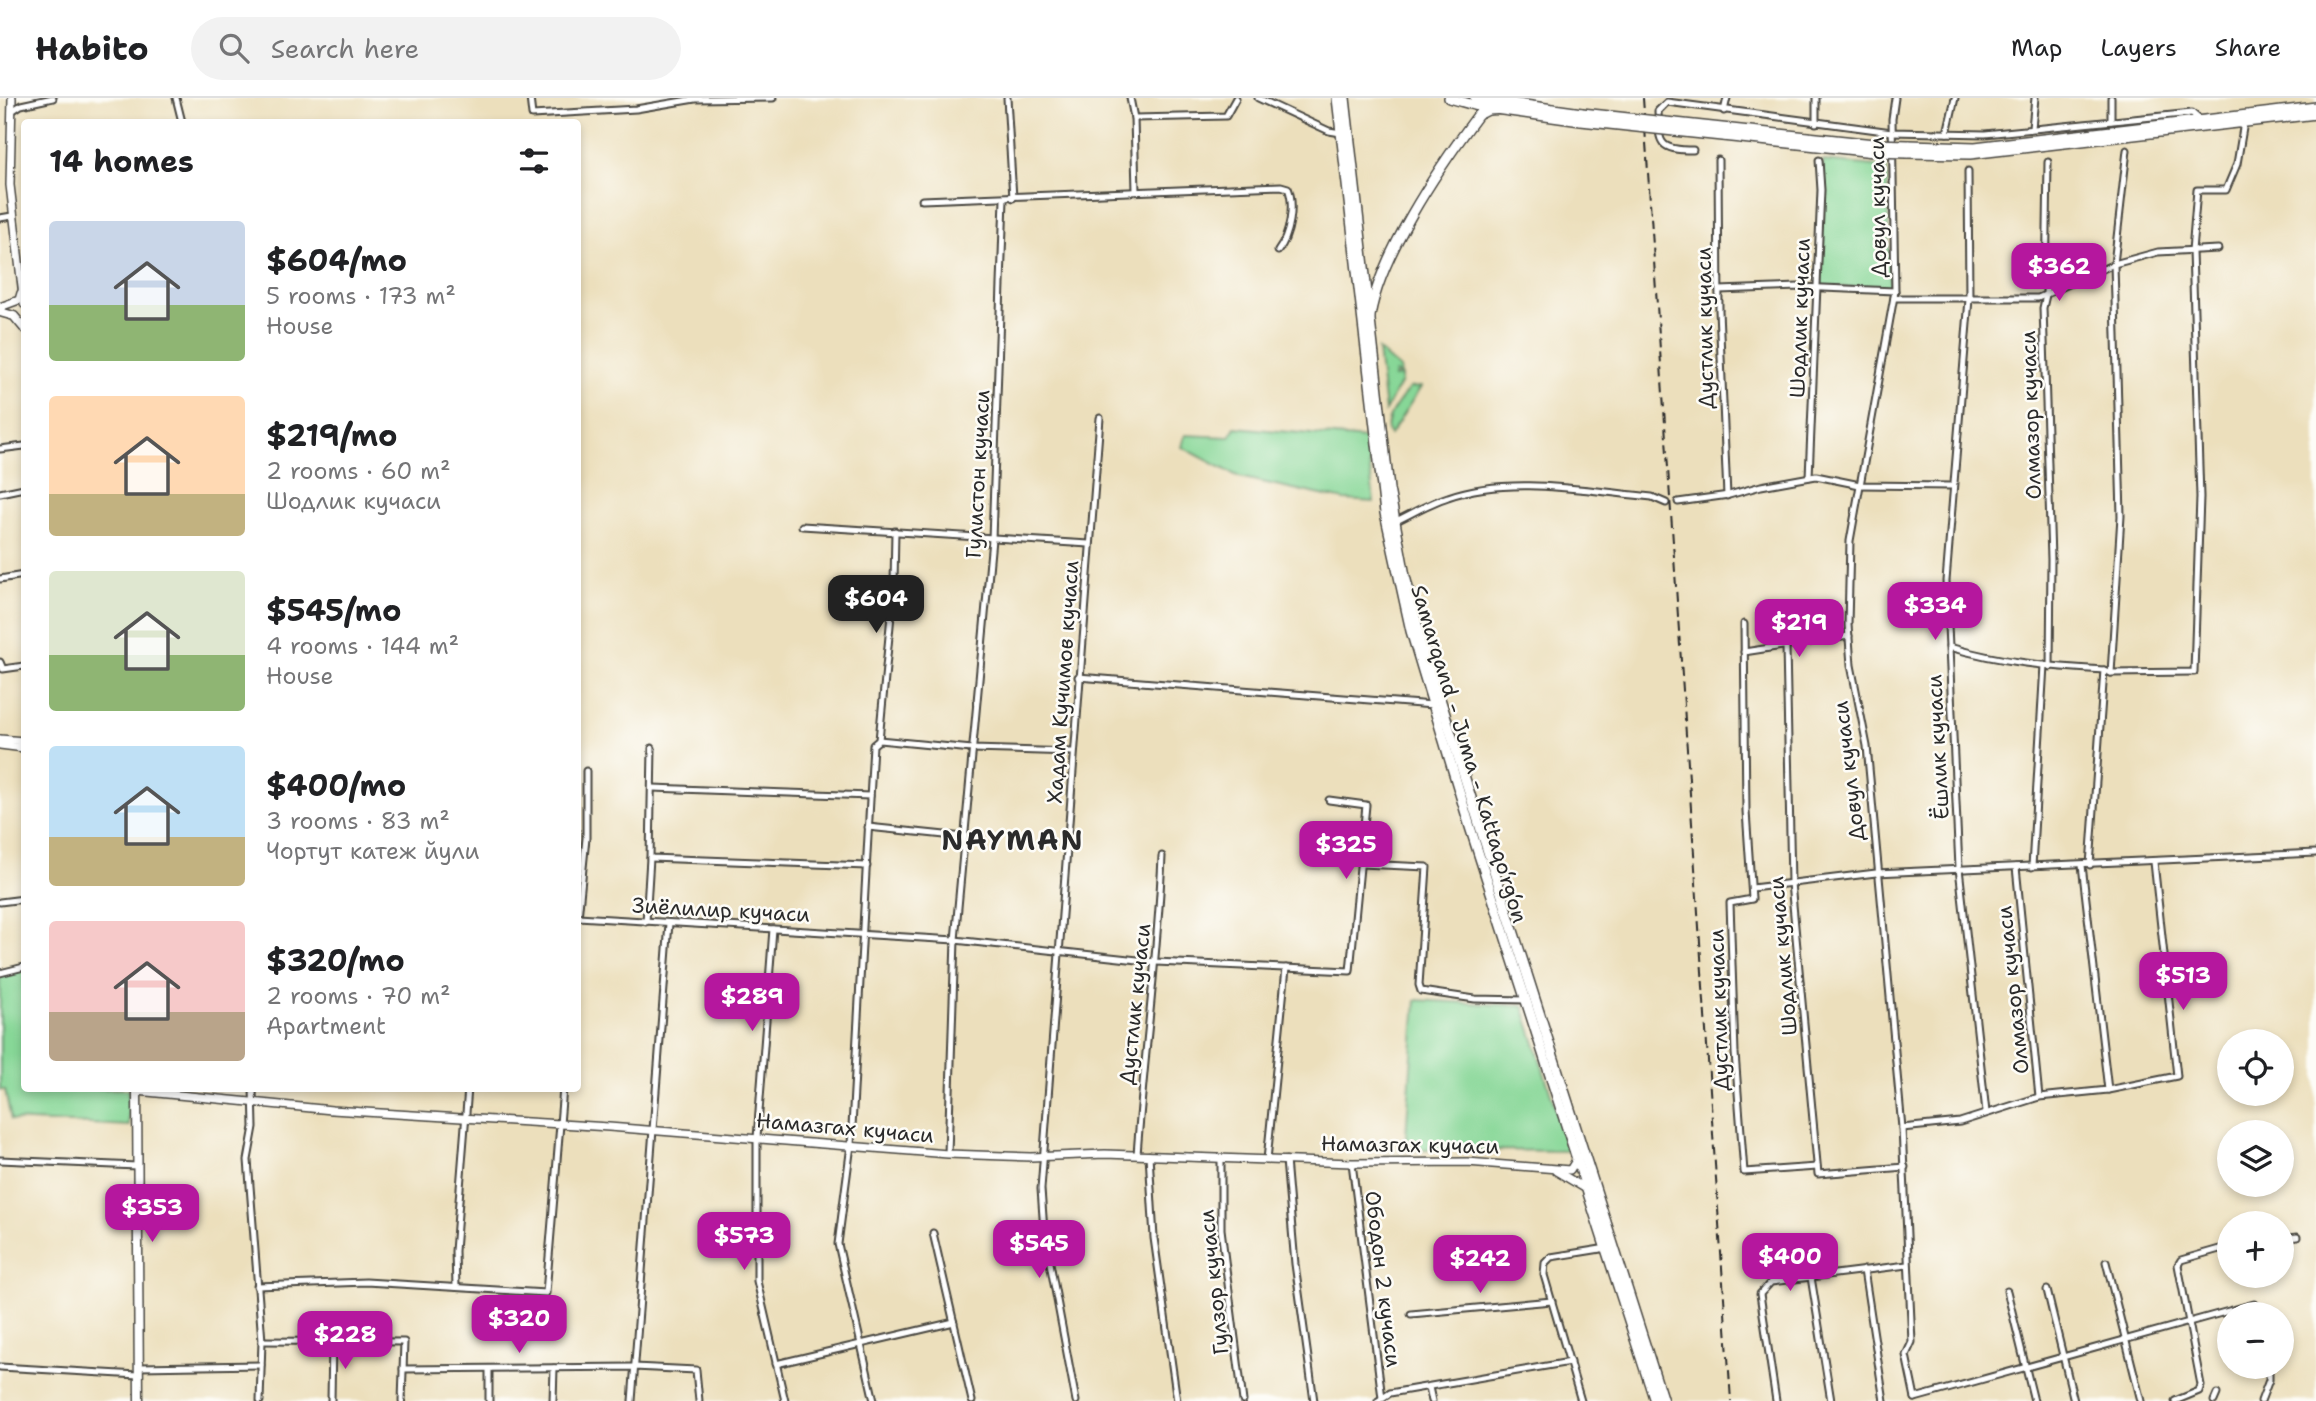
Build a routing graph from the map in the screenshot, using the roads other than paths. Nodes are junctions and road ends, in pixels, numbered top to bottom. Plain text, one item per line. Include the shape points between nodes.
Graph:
1 (12, 98) edge
2 (53, 98) edge
3 (176, 98) edge
4 (530, 98) edge
5 (695, 98) edge
6 (774, 98) edge
7 (1007, 98) edge
8 (1130, 98) edge
9 (1258, 98) edge
10 (1337, 98) edge
11 (1346, 98) edge
12 (1448, 98) edge
13 (1727, 98) edge
14 (1816, 98) edge
15 (1895, 98) edge
16 (1955, 98) edge
17 (2035, 98) edge
18 (2111, 98) edge
19 (1226, 99) edge
20 (1481, 100) edge
21 (1234, 101) edge
22 (2316, 104) edge
23 (1504, 109) junction
24 (12, 111) junction
25 (1724, 111) junction
26 (2316, 114) edge
27 (1581, 117) junction
28 (1134, 118) junction
29 (181, 119) edge
30 (2200, 120) junction
31 (2112, 121) junction
32 (2244, 122) junction
33 (1816, 123) junction
34 (2032, 128) junction
35 (1892, 132) junction
36 (1341, 133) junction
37 (1947, 133) junction
38 (1908, 149) junction
39 (1693, 150) dead end
40 (2127, 150) dead end
41 (1718, 160) dead end
42 (1819, 160) dead end
43 (2048, 162) dead end
44 (1969, 171) dead end
45 (1136, 191) junction
46 (1013, 198) junction
47 (1004, 199) junction
48 (922, 200) dead end
49 (12, 216) junction
50 (0, 218) edge
51 (2218, 250) dead end
52 (1278, 251) dead end
53 (2192, 251) junction
54 (2114, 264) junction
55 (21, 278) edge
56 (1817, 289) junction
57 (21, 290) edge
58 (1719, 290) junction
59 (1895, 291) junction
60 (2046, 295) junction
61 (1894, 298) junction
62 (1969, 299) junction
63 (0, 309) edge
64 (21, 324) edge
65 (1369, 324) junction
66 (1100, 418) dead end
67 (21, 446) edge
68 (0, 449) edge
69 (1809, 477) junction
70 (1860, 485) junction
71 (1952, 486) junction
72 (21, 489) edge
73 (0, 493) edge
74 (1727, 496) junction
75 (1678, 502) dead end
76 (1666, 503) dead end
77 (1394, 522) junction
78 (802, 526) dead end
79 (894, 531) junction
80 (992, 539) junction
81 (1089, 544) junction
82 (21, 576) edge
83 (0, 579) edge
84 (1744, 624) dead end
85 (1849, 636) junction
86 (1786, 647) junction
87 (1949, 647) junction
88 (1744, 652) junction
89 (0, 662) edge
90 (21, 666) edge
91 (2047, 666) junction
92 (2108, 671) junction
93 (1078, 677) junction
94 (1433, 705) junction
95 (0, 739) edge
96 (879, 740) junction
97 (21, 741) edge
98 (0, 745) edge
99 (21, 748) edge
100 (652, 748) dead end
101 (972, 749) junction
102 (1072, 752) junction
103 (586, 771) dead end
104 (1461, 778) junction
105 (653, 788) junction
106 (870, 796) junction
107 (1329, 800) dead end
108 (868, 827) junction
109 (964, 837) junction
110 (581, 841) edge
111 (586, 841) junction
112 (2316, 853) edge
113 (1162, 856) dead end
114 (650, 858) junction
115 (2154, 862) junction
116 (1361, 864) junction
117 (2082, 865) junction
118 (2090, 865) junction
119 (867, 866) junction
120 (2016, 867) junction
121 (2032, 867) junction
122 (1959, 868) junction
123 (1876, 873) junction
124 (1791, 883) junction
125 (581, 888) edge
126 (1752, 888) junction
127 (21, 899) edge
128 (0, 902) edge
129 (581, 917) edge
130 (646, 922) junction
131 (669, 923) junction
132 (773, 929) junction
133 (863, 934) junction
134 (955, 940) junction
135 (1061, 950) junction
136 (1517, 956) junction
137 (1156, 962) junction
138 (21, 968) edge
139 (1286, 968) junction
140 (0, 973) edge
141 (1527, 1000) junction
142 (2108, 1090) junction
143 (137, 1092) edge
144 (158, 1092) edge
145 (253, 1092) edge
146 (468, 1092) edge
147 (563, 1092) edge
148 (2039, 1097) junction
149 (253, 1101) junction
150 (1986, 1112) junction
151 (466, 1117) junction
152 (560, 1124) junction
153 (1902, 1128) junction
154 (653, 1130) junction
155 (757, 1138) junction
156 (851, 1145) junction
157 (948, 1154) junction
158 (1137, 1155) junction
159 (1149, 1155) junction
160 (1043, 1156) junction
161 (1578, 1157) junction
162 (1221, 1159) junction
163 (0, 1160) edge
164 (1267, 1160) junction
165 (1286, 1160) junction
166 (1352, 1163) junction
167 (137, 1166) junction
168 (1817, 1167) junction
169 (1905, 1167) junction
170 (1552, 1170) junction
171 (1589, 1191) junction
172 (933, 1233) dead end
173 (2294, 1237) edge
174 (2297, 1237) dead end
175 (1607, 1248) junction
176 (2217, 1250) edge
177 (2106, 1262) dead end
178 (1907, 1265) junction
179 (1864, 1270) junction
180 (1811, 1277) junction
181 (257, 1286) junction
182 (456, 1287) junction
183 (2047, 1290) dead end
184 (2007, 1291) dead end
185 (1552, 1301) junction
186 (1411, 1314) dead end
187 (2217, 1314) edge
188 (954, 1322) junction
189 (2187, 1323) junction
190 (2124, 1340) junction
191 (262, 1341) junction
192 (332, 1341) junction
193 (860, 1343) junction
194 (2062, 1356) junction
195 (1570, 1362) junction
196 (776, 1364) junction
197 (261, 1365) junction
198 (0, 1367) edge
199 (634, 1367) junction
200 (2025, 1367) junction
201 (554, 1368) junction
202 (403, 1369) junction
203 (489, 1369) junction
204 (138, 1371) junction
205 (2269, 1379) edge
206 (1429, 1387) junction
207 (2217, 1394) dead end
208 (1380, 1400) edge
209 (1914, 1400) edge
210 (139, 1401) edge
211 (260, 1401) edge
212 (331, 1401) edge
213 (402, 1401) edge
214 (489, 1401) edge
215 (553, 1401) edge
216 (632, 1401) edge
217 (699, 1401) edge
218 (785, 1401) edge
219 (873, 1401) edge
220 (972, 1401) edge
221 (1076, 1401) edge
222 (1177, 1401) edge
223 (1243, 1401) edge
224 (1314, 1401) edge
225 (1432, 1401) edge
226 (1581, 1401) edge
227 (1655, 1401) edge
228 (1663, 1401) edge
229 (1776, 1401) edge
230 (1831, 1401) edge
231 (1885, 1401) edge
232 (2034, 1401) edge
233 (2074, 1401) edge
234 (2141, 1401) edge
235 (2175, 1401) edge
236 (2214, 1401) edge
237 (2261, 1401) edge

1 - 24 street
2 - 24 street
3 - 29 street
4 - 5 street via 532,115 636,110
5 - 6 street
7 - 46 street
8 - 28 street
9 - 36 street
10 - 36 main road, Samarqand - Juma - Kattaqo‘rg‘on
11 - 65 main road, Samarqand - Juma - Kattaqo‘rg‘on
12 - 20 main road
13 - 25 street
14 - 33 street
15 - 35 street, Довул кучаси
16 - 37 street
17 - 34 street
18 - 31 street
19 - 21 street
20 - 23 main road
20 - 27 main road
21 - 28 street via 1226,116
22 - 30 main road
23 - 27 main road
23 - 65 main road via 1478,115 1430,186 1377,285
24 - 49 street
25 - 33 street
25 - 39 street via 1675,102 1660,107 1662,144 1672,150
26 - 32 main road
27 - 38 main road, bridge
28 - 45 street
30 - 31 street via 2192,113
30 - 38 main road via 1975,146
31 - 34 street
32 - 38 main road via 1970,154
32 - 53 street via 2237,164 2227,188 2197,190
33 - 35 street
34 - 37 street
35 - 37 street
35 - 59 street, Довул кучаси
36 - 94 main road, Samarqand - Juma - Kattaqo‘rg‘on via 1388,536
40 - 54 street
41 - 58 street, Дустлик кучаси
42 - 56 street, Шодлик кучаси
43 - 60 street, Олмазор кучаси
44 - 62 street, Ёшлик кучаси
45 - 46 street
45 - 52 street via 1288,188 1289,226
46 - 47 street
47 - 48 street
47 - 80 street, Гулистон кучаси
49 - 50 street
49 - 55 street
51 - 53 street
53 - 54 street via 2158,252
53 - 92 street via 2200,497 2194,672
54 - 60 street
54 - 92 street via 2121,516
56 - 58 street
56 - 59 street
56 - 69 street, Шодлик кучаси
57 - 63 street via 19,300
58 - 74 street, Дустлик кучаси
59 - 61 street, Довул кучаси
60 - 62 street
60 - 91 street, Олмазор кучаси via 2051,559
61 - 62 street
61 - 70 street, Довул кучаси
62 - 71 street, Ёшлик кучаси
63 - 64 main road
65 - 77 main road, Samarqand - Juma - Kattaqo‘rg‘on
66 - 81 street, Хадам Кучимов кучаси
67 - 68 street
69 - 70 street
69 - 74 street
70 - 71 street
70 - 85 street, Довул кучаси via 1850,541
71 - 87 street, Ёшлик кучаси via 1946,581
72 - 73 street
74 - 75 street
76 - 77 street via 1652,497 1499,488 1449,496
77 - 104 main road, Samarqand - Juma - Kattaqo‘rg‘on via 1418,628
78 - 79 street
79 - 80 street
79 - 96 street via 894,584
80 - 81 street
80 - 101 street, Гулистон кучаси
81 - 93 street, Хадам Кучимов кучаси
82 - 83 street
84 - 88 street
85 - 86 street
85 - 123 street, Довул кучаси via 1867,746
86 - 88 street
86 - 124 street, Шодлик кучаси
87 - 91 street via 1982,657
87 - 122 street, Ёшлик кучаси
88 - 126 street
89 - 90 street via 3,669
91 - 92 street
91 - 121 street, Олмазор кучаси
92 - 118 street
93 - 94 street
93 - 102 street, Хадам Кучимов кучаси
94 - 104 main road, Samarqand - Juma - Kattaqo‘rg‘on
95 - 97 street
96 - 101 street
96 - 106 street via 873,745
98 - 99 street
100 - 105 street
101 - 102 street
101 - 109 street, Гулистон кучаси
102 - 135 street, Хадам Кучимов кучаси
103 - 111 street
104 - 136 main road, Samarqand - Juma - Kattaqo‘rg‘on
105 - 106 street
105 - 114 street
106 - 108 street
107 - 116 street via 1366,805
108 - 109 street
108 - 119 street
109 - 134 street, Гулистон кучаси
110 - 111 street
111 - 125 street
112 - 115 street
113 - 137 street, Дустлик кучаси
114 - 119 street
114 - 130 street
115 - 118 street
115 - 142 street via 2177,1076
116 - 139 street, Зиёлилир кучаси via 1350,971
116 - 141 street via 1427,867 1422,991
117 - 118 street
117 - 121 street
117 - 142 street
119 - 133 street
120 - 121 street
120 - 122 street
120 - 148 street, Олмазор кучаси
122 - 123 street
122 - 150 street, Ёшлик кучаси
123 - 124 street
123 - 153 street, Довул кучаси
124 - 126 street
124 - 168 street, Шодлик кучаси
126 - 168 street, Дустлик кучаси via 1752,899 1730,903 1744,1171
127 - 128 street
129 - 130 street, Зиёлилир кучаси
130 - 131 street, Зиёлилир кучаси
131 - 132 street, Зиёлилир кучаси
131 - 154 street
132 - 133 street, Зиёлилир кучаси
132 - 155 street
133 - 134 street, Зиёлилир кучаси
133 - 156 street
134 - 135 street, Зиёлилир кучаси
134 - 157 street, Гулистон кучаси
135 - 137 street, Зиёлилир кучаси
135 - 160 street, Хадам Кучимов кучаси
136 - 141 main road, Samarqand - Juma - Kattaqo‘rg‘on
136 - 228 main road, Samarqand - Juma - Kattaqo‘rg‘on
137 - 139 street, Зиёлилир кучаси
137 - 158 street, Дустлик кучаси
138 - 140 street
139 - 164 street
141 - 161 main road, Samarqand - Juma - Kattaqo‘rg‘on
142 - 148 street
143 - 167 main road
144 - 149 street, Намазгах кучаси
145 - 149 street
146 - 151 street
147 - 152 street
148 - 150 street, Олмазор кучаси
149 - 151 street, Намазгах кучаси
149 - 181 street via 248,1160
150 - 153 street, Олмазор кучаси via 1960,1122
151 - 152 street, Намазгах кучаси
151 - 182 street
152 - 154 street, Намазгах кучаси
152 - 182 street via 546,1293
153 - 169 street, Довул кучаси
154 - 155 street, Намазгах кучаси
154 - 199 street
155 - 156 street, Намазгах кучаси
155 - 196 street via 757,1281
156 - 157 street, Намазгах кучаси
156 - 193 street via 838,1244
157 - 160 street, Намазгах кучаси
158 - 159 street, Намазгах кучаси
158 - 160 street, Намазгах кучаси
159 - 162 street, Намазгах кучаси
159 - 222 street via 1154,1238
160 - 221 street, Хадам Кучимов кучаси via 1044,1231
161 - 170 street via 1570,1170
161 - 171 main road, Samarqand - Juma - Kattaqo‘rg‘on
162 - 164 street, Намазгах кучаси
162 - 223 street, Гулзор кучаси via 1221,1229
163 - 167 street
164 - 165 street, Намазгах кучаси
165 - 166 street, Намазгах кучаси
165 - 224 street
166 - 170 street, Намазгах кучаси via 1467,1162
166 - 208 street, Ободон 2 кучаси
167 - 204 main road
168 - 169 street via 1818,1174
169 - 178 street, Довул кучаси
170 - 171 street
171 - 175 main road, Samarqand - Juma - Kattaqo‘rg‘on
172 - 188 street
173 - 174 street
175 - 185 street via 1551,1257 1544,1275
175 - 227 main road, Samarqand - Juma - Kattaqo‘rg‘on
176 - 189 street via 2181,1260 2178,1265
177 - 190 street
178 - 179 street
178 - 209 street, Довул кучаси via 1912,1342 1906,1355
179 - 180 street
179 - 231 street
180 - 229 street via 1771,1282 1760,1294
180 - 230 street
181 - 182 street via 366,1282
181 - 191 street
183 - 194 street
184 - 200 street
185 - 186 street
185 - 195 street
187 - 189 street
188 - 193 street
188 - 220 street
189 - 190 street
189 - 235 street via 2201,1377 2199,1391
190 - 194 street
190 - 234 street
191 - 192 street
191 - 197 street
192 - 202 street via 404,1342
192 - 212 street
193 - 196 street
193 - 219 street
194 - 200 street
194 - 233 street
195 - 206 street
195 - 226 street
196 - 218 street
197 - 204 street
197 - 211 street
198 - 204 street
199 - 201 street
199 - 216 street
199 - 217 street via 696,1370
200 - 209 street
200 - 232 street
201 - 203 street
201 - 215 street
202 - 203 street
202 - 213 street
203 - 214 street
204 - 210 main road
205 - 237 street
206 - 208 street via 1390,1393
206 - 225 street
207 - 236 street

